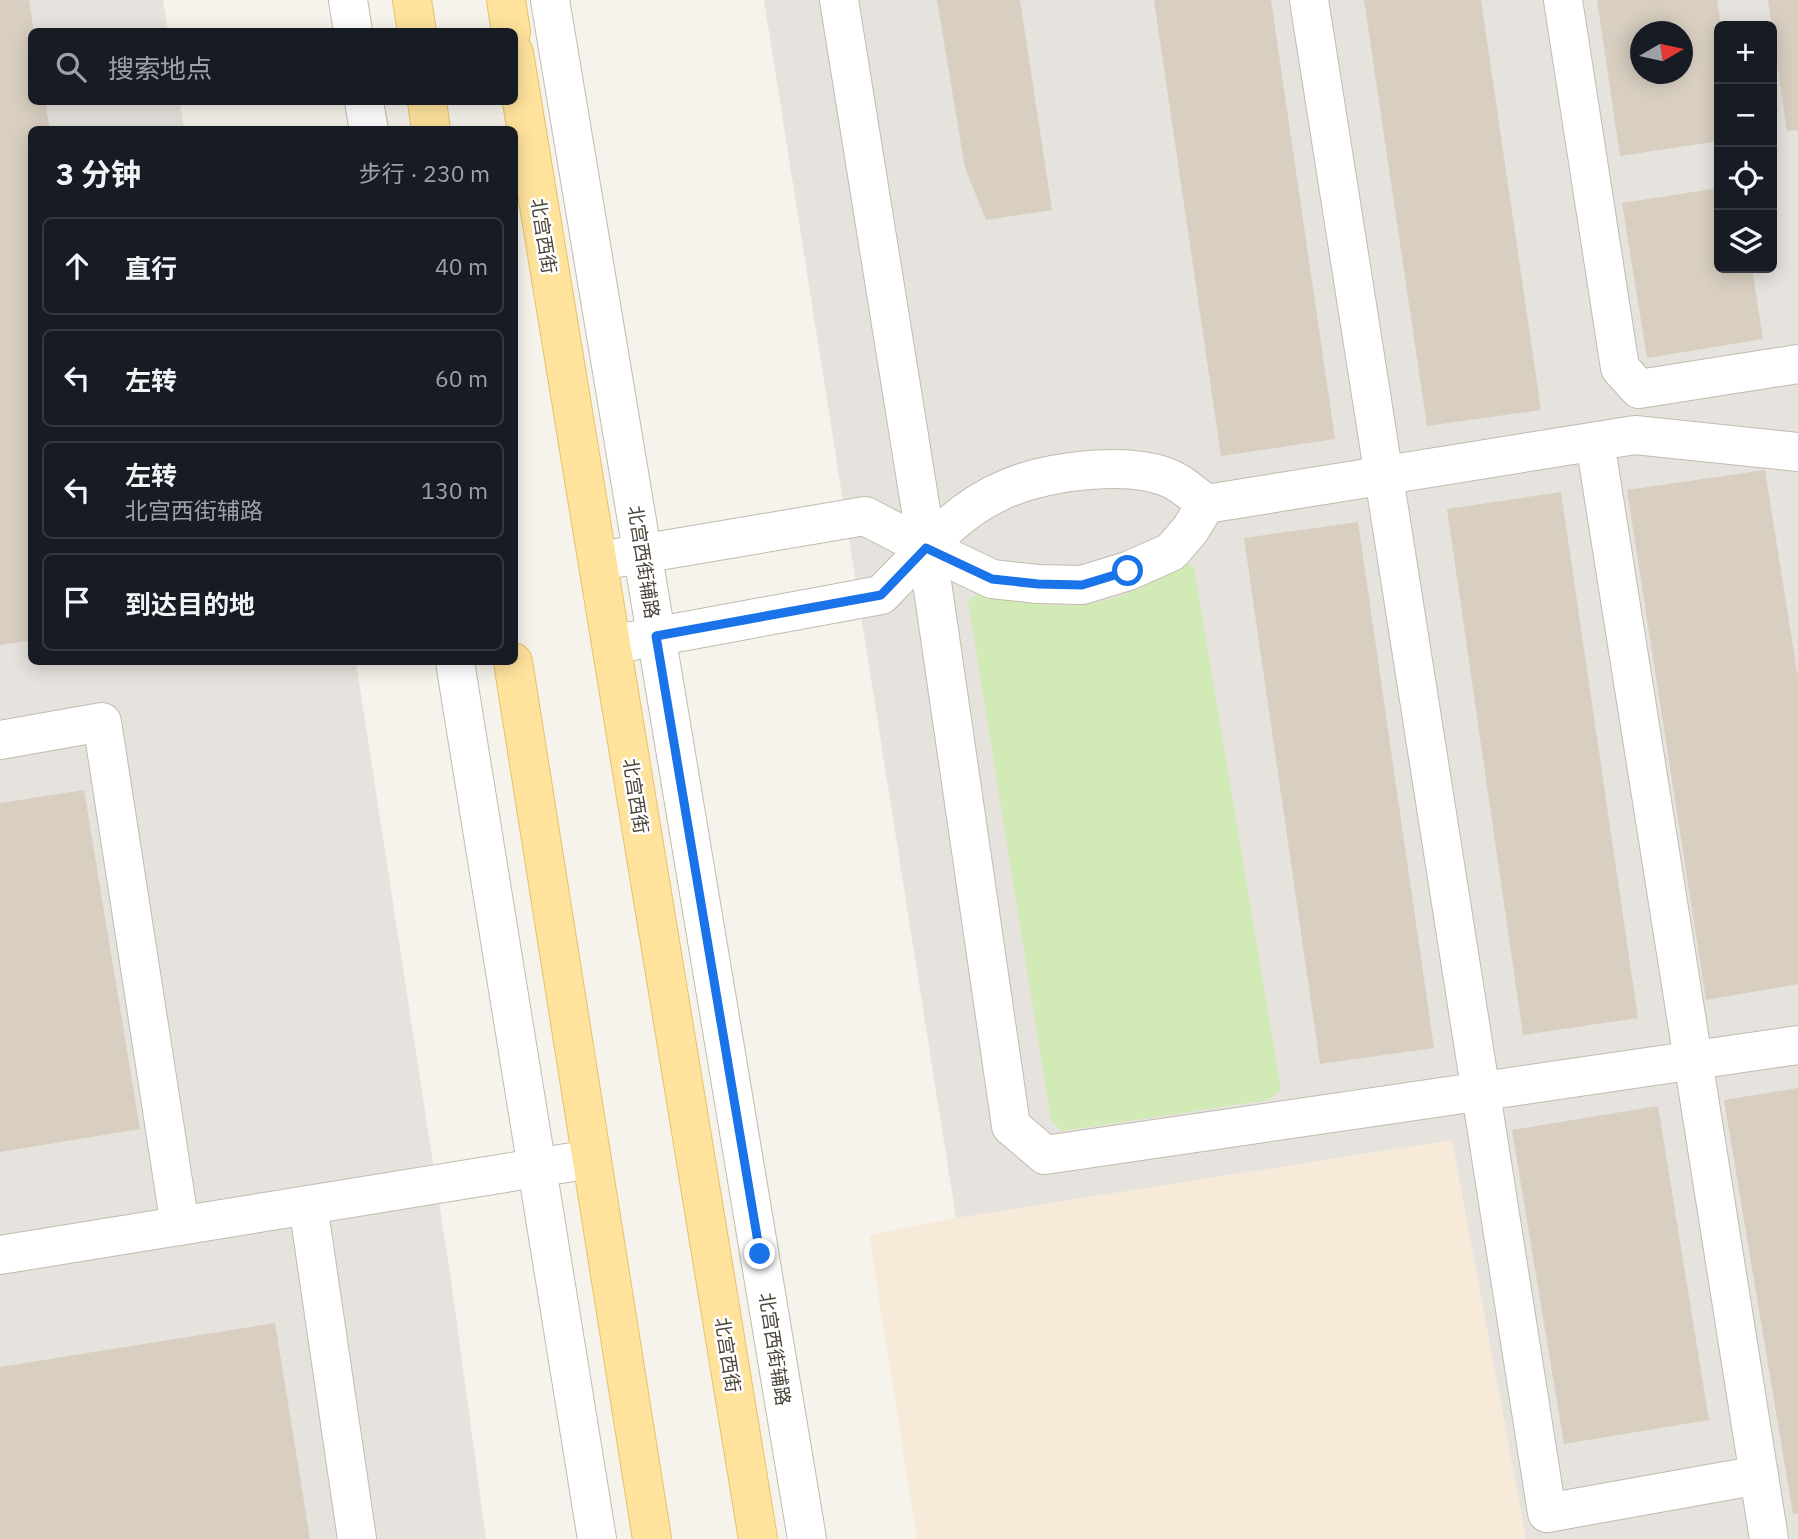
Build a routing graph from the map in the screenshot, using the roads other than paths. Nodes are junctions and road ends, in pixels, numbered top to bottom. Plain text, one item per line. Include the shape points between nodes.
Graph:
1 (348, 0) edge
2 (412, 0) edge
3 (506, 0) edge
4 (550, 0) edge
5 (839, 0) edge
6 (1310, 0) edge
7 (1563, 0) edge
8 (352, 28) edge
9 (416, 28) edge
10 (510, 28) edge
11 (518, 77) edge
12 (365, 105) edge
13 (427, 105) edge
14 (368, 126) edge
15 (430, 126) edge
16 (1798, 363) edge
17 (1595, 442) junction
18 (1798, 452) edge
19 (1384, 475) junction
20 (1206, 504) junction
21 (926, 548) junction
22 (643, 554) junction
23 (598, 562) junction
24 (656, 636) junction
25 (611, 645) junction
26 (455, 665) edge
27 (513, 665) edge
28 (0, 740) edge
29 (1798, 1045) edge
30 (1693, 1060) junction
31 (1480, 1091) junction
32 (591, 1159) junction
33 (537, 1168) junction
34 (308, 1205) junction
35 (180, 1226) junction
36 (0, 1255) edge
37 (1759, 1475) junction
38 (357, 1539) edge
39 (597, 1539) edge
40 (652, 1539) edge
41 (758, 1539) edge
42 (807, 1539) edge
43 (1769, 1539) edge

1 - 8 street
2 - 9 main road
3 - 10 main road
4 - 22 street, 北宫西街辅路
5 - 21 street
6 - 19 street
7 - 16 street via 1620,368 1639,389
11 - 23 main road, 北宫西街
12 - 14 street
13 - 15 main road
17 - 18 street via 1635,435
17 - 19 street
17 - 30 street
19 - 20 street
19 - 31 street
20 - 21 street via 1171,479 1129,468 1055,475 1008,488 951,522
20 - 21 street via 1171,552 1082,585 992,579
21 - 22 street via 865,516
21 - 24 street via 881,595
21 - 31 street via 1011,1126 1045,1155
22 - 23 street
22 - 24 street, 北宫西街辅路
23 - 25 main road, 北宫西街
24 - 25 street
24 - 42 street, 北宫西街辅路
25 - 41 main road, 北宫西街
26 - 33 street
27 - 32 main road
28 - 35 street via 102,722
29 - 30 street
30 - 31 street
30 - 37 street
31 - 37 street via 1547,1513
32 - 33 street
32 - 40 main road
33 - 34 street
33 - 39 street
34 - 35 street
34 - 38 street
35 - 36 street
37 - 43 street

